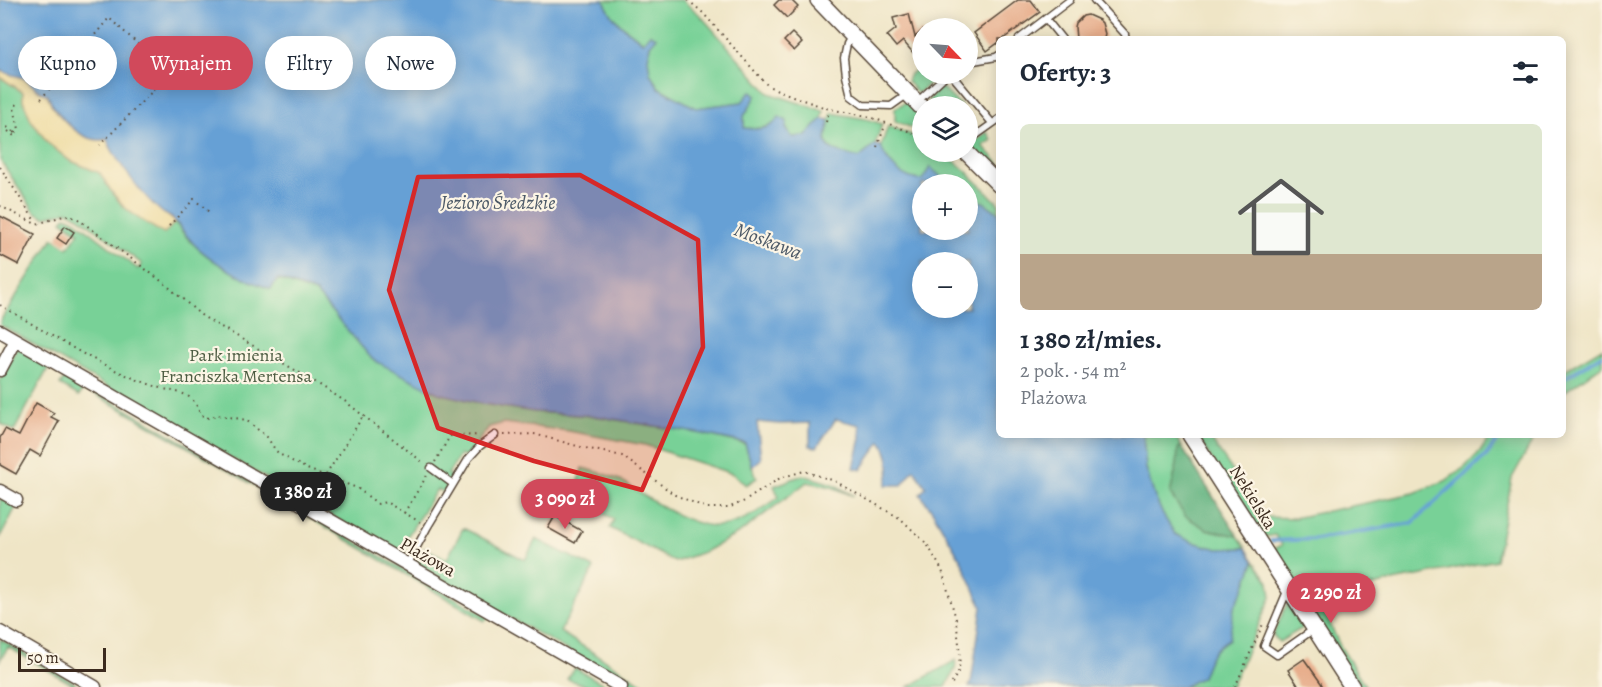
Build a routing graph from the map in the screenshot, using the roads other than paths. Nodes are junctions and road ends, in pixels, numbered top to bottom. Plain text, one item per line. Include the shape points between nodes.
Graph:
1 (818, 0) edge
2 (1070, 0) edge
3 (1094, 0) edge
4 (1046, 19) junction
5 (852, 35) junction
6 (1023, 36) edge
7 (1060, 36) edge
8 (1125, 36) edge
9 (996, 57) edge
10 (978, 60) edge
11 (937, 84) edge
12 (959, 84) edge
13 (922, 96) edge
14 (912, 97) edge
15 (912, 102) edge
16 (996, 121) edge
17 (978, 134) edge
18 (976, 162) edge
19 (996, 182) edge
20 (0, 330) edge
21 (16, 340) junction
22 (0, 370) edge
23 (495, 435) road end
24 (1192, 438) edge
25 (431, 468) road end
26 (453, 484) junction
27 (0, 491) edge
28 (16, 500) dead end
29 (407, 565) junction
30 (1286, 585) junction
31 (1314, 629) junction
32 (0, 632) edge
33 (91, 686) edge
34 (621, 687) edge
35 (1352, 687) edge

1 - 5 street
2 - 4 lane
3 - 8 lane
4 - 6 lane
4 - 7 lane
5 - 14 street
5 - 15 lane via 844,58 851,96 863,105
9 - 10 lane
11 - 13 lane
12 - 16 lane
16 - 17 lane
18 - 19 street
20 - 21 street, Plażowa
21 - 22 street
21 - 29 street, Plażowa
23 - 26 lane via 480,446
24 - 30 street, Nekielska
25 - 26 lane
26 - 29 lane
27 - 28 street
29 - 34 street, Plażowa
30 - 31 street, Nekielska
30 - 31 lane via 1264,646 1277,655
31 - 35 street, Nekielska
32 - 33 street

